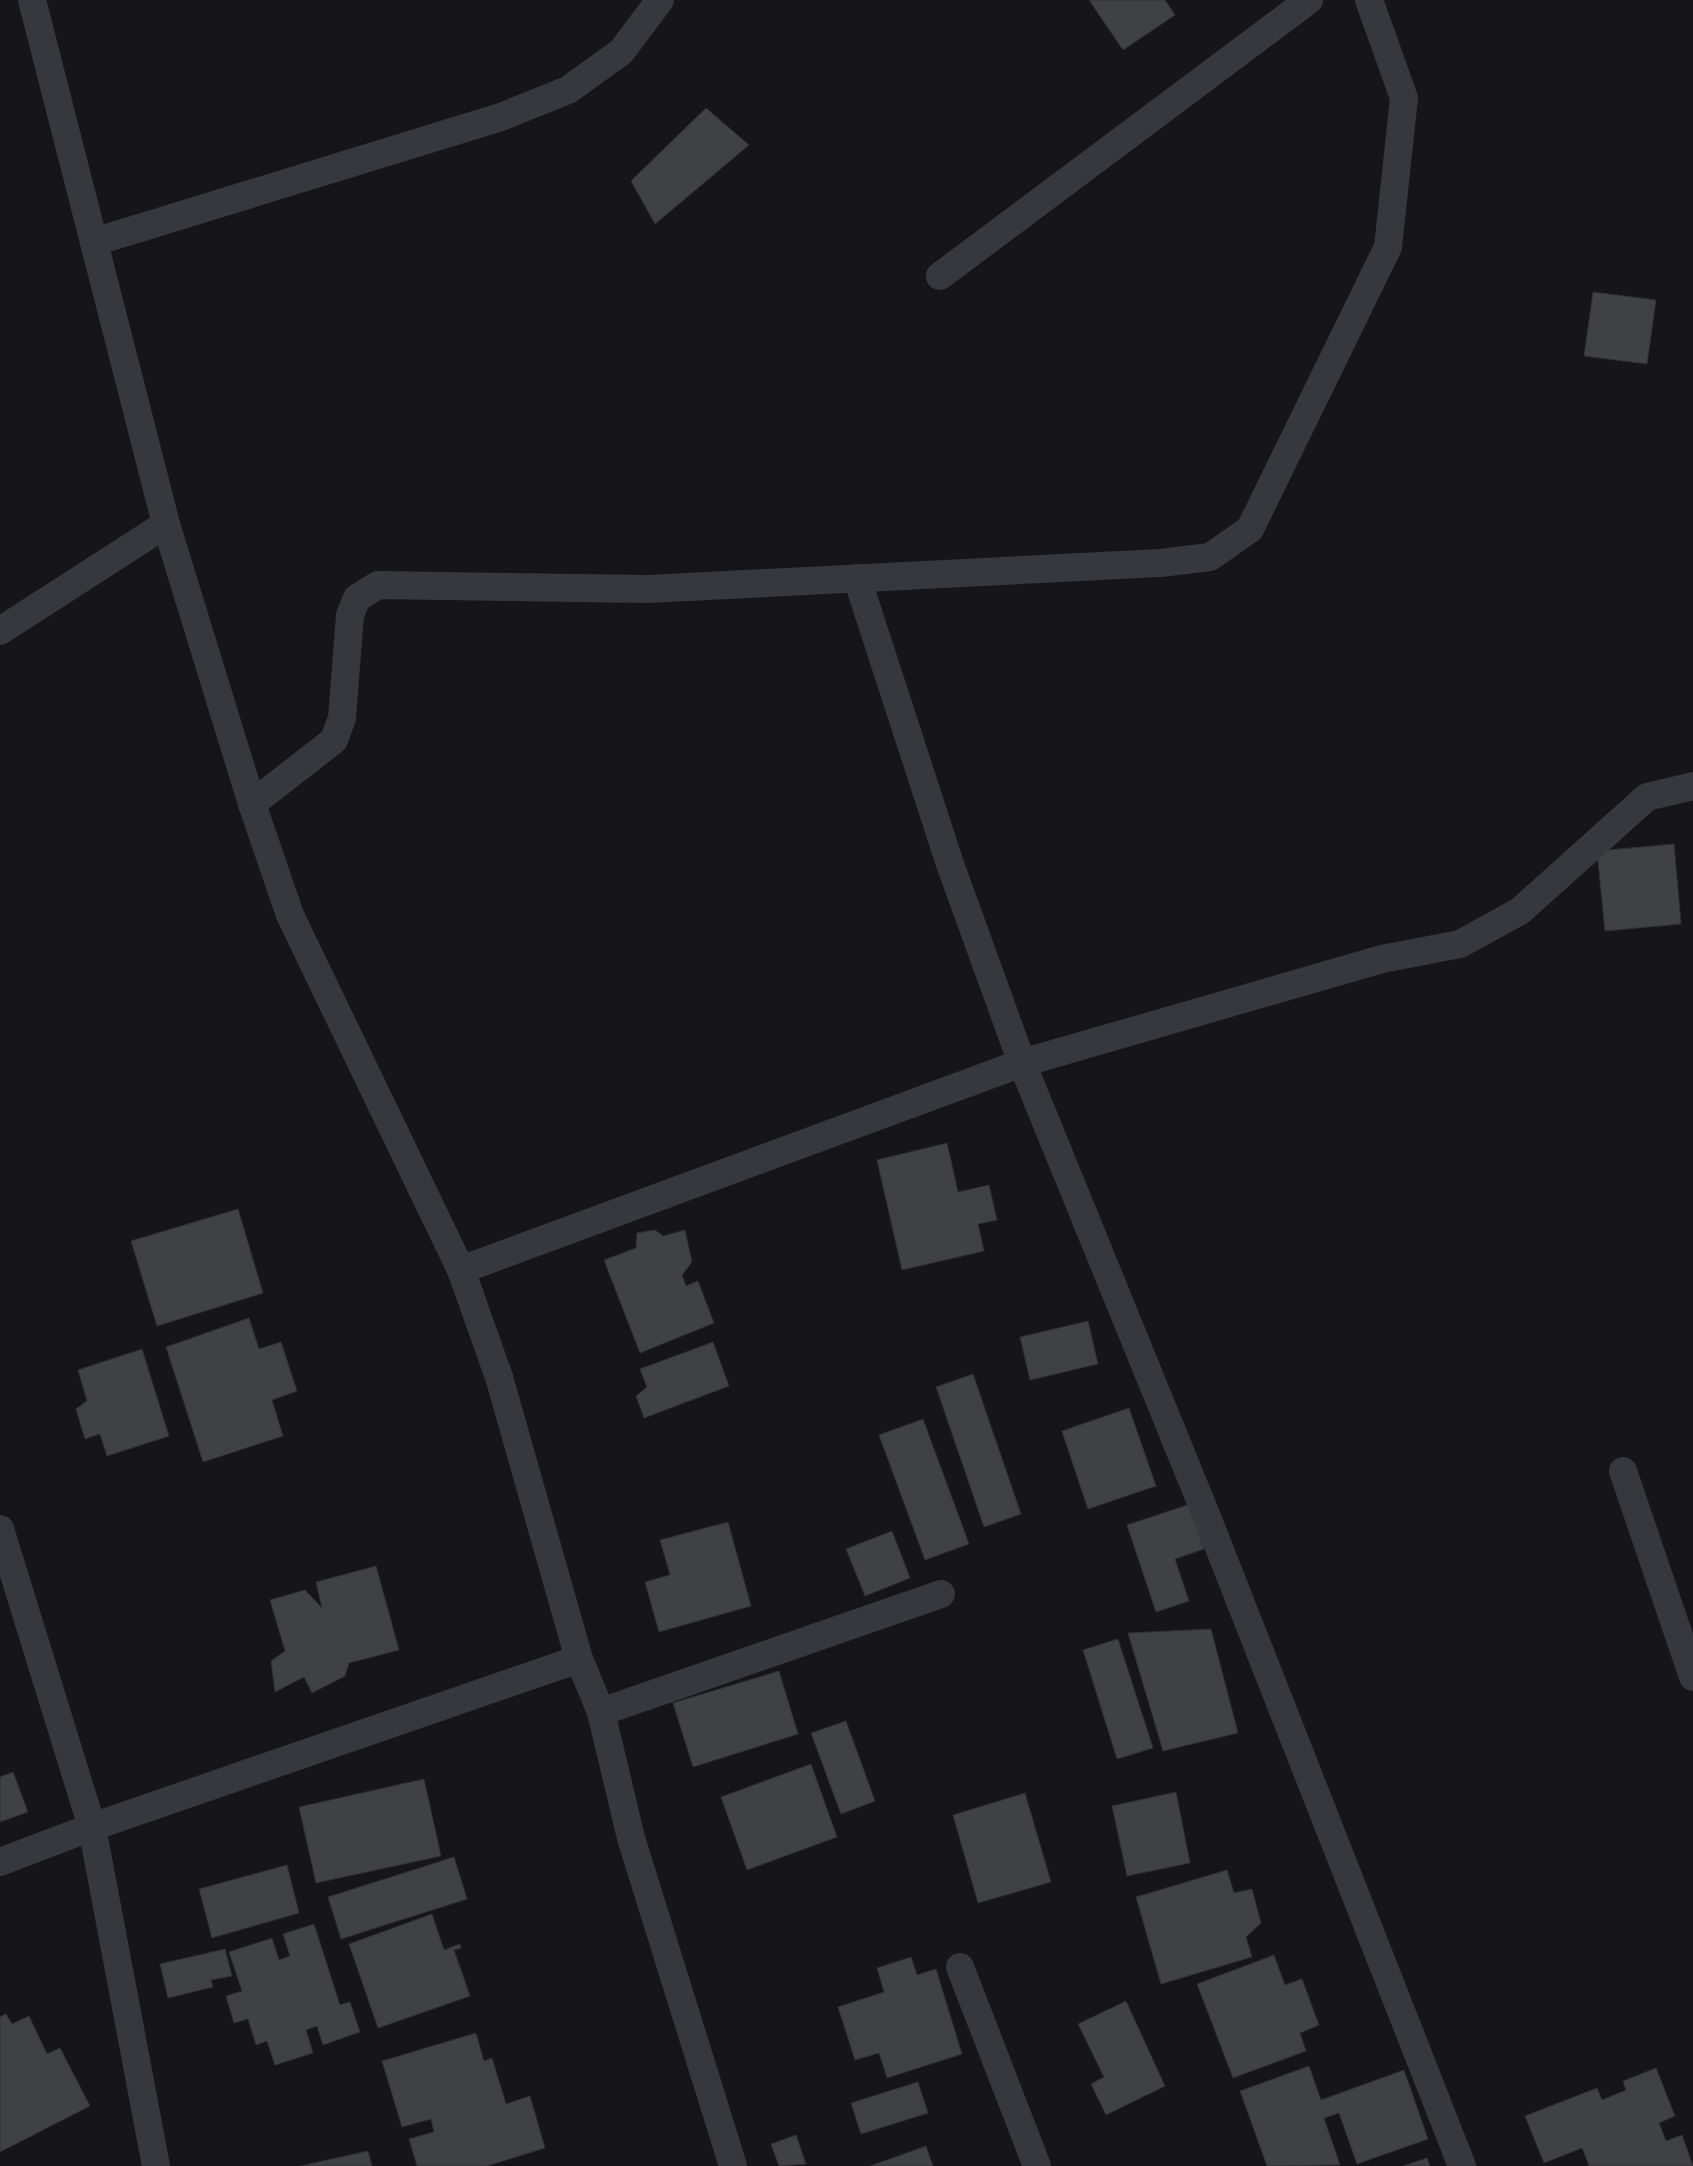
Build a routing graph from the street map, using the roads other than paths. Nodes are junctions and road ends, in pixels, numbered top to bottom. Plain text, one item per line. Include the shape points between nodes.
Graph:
1 (32, 0) edge
2 (660, 0) edge
3 (1309, 0) edge
4 (1369, 0) edge
5 (94, 242) junction
6 (940, 276) dead end
7 (166, 524) junction
8 (857, 578) junction
9 (0, 631) edge
10 (1693, 786) edge
11 (252, 804) junction
12 (1022, 1063) junction
13 (461, 1270) junction
14 (1623, 1471) dead end
15 (0, 1529) edge
16 (941, 1594) dead end
17 (579, 1659) junction
18 (1693, 1677) edge
19 (601, 1712) junction
20 (92, 1827) junction
21 (0, 1862) edge
22 (960, 1967) dead end
23 (156, 2166) edge
24 (733, 2166) edge
25 (1037, 2166) edge
26 (1462, 2166) edge

1 - 5 street
2 - 5 street via 621,52 568,90 501,117
3 - 6 street
4 - 8 street via 1404,98 1388,247 1250,529 1210,557 1160,563
5 - 7 street
7 - 9 street
7 - 11 street
8 - 11 street via 648,589 378,585 357,598 350,615 342,718 334,740
8 - 12 street via 950,864
10 - 12 street via 1647,797 1520,911 1460,944 1382,959
11 - 13 street via 290,915
12 - 13 street
12 - 26 street via 1207,1516
13 - 17 street via 498,1377
14 - 18 street
15 - 20 street
16 - 19 street
17 - 19 street
17 - 20 street
19 - 24 street via 631,1838
20 - 21 street
20 - 23 street
22 - 25 street

